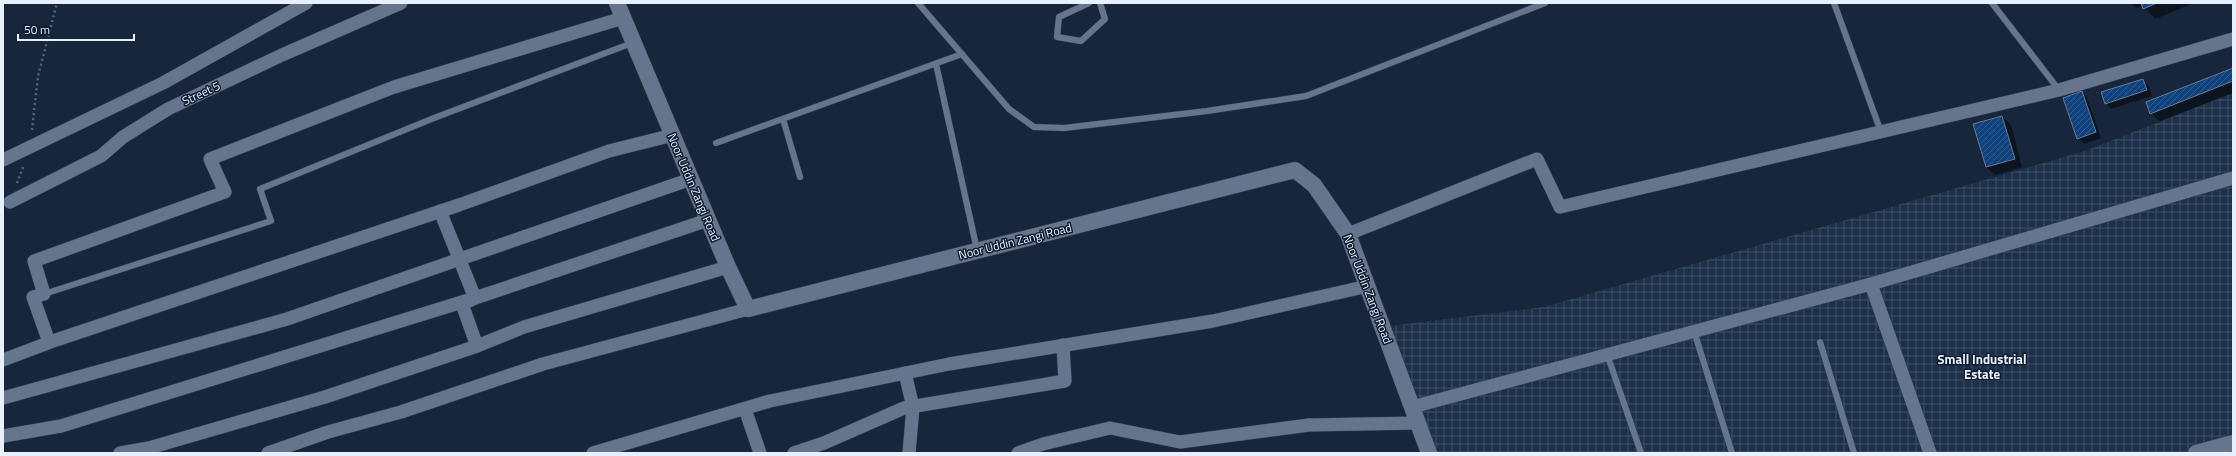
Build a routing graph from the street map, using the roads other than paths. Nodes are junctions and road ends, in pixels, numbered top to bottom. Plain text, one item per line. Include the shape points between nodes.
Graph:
1 (306, 3) edge
2 (401, 3) edge
3 (918, 3) edge
4 (1089, 3) edge
5 (1100, 3) edge
6 (1545, 3) edge
7 (1834, 3) edge
8 (1992, 3) edge
9 (620, 10) edge
10 (2233, 39) edge
11 (634, 43) junction
12 (962, 54) junction
13 (936, 64) junction
14 (2059, 90) junction
15 (783, 119) junction
16 (1881, 132) junction
17 (673, 135) junction
18 (716, 143) dead end
19 (3, 160) edge
20 (800, 177) dead end
21 (2233, 178) edge
22 (691, 179) junction
23 (10, 202) road end
24 (440, 211) junction
25 (708, 220) junction
26 (1348, 234) junction
27 (977, 250) junction
28 (460, 260) junction
29 (728, 267) junction
30 (1871, 284) junction
31 (1368, 286) junction
32 (44, 294) junction
33 (475, 298) junction
34 (748, 308) junction
35 (1694, 331) junction
36 (49, 342) junction
37 (1820, 342) dead end
38 (1063, 345) junction
39 (477, 346) junction
40 (1607, 354) junction
41 (3, 360) edge
42 (905, 373) junction
43 (3, 398) edge
44 (913, 407) junction
45 (1412, 407) junction
46 (745, 409) junction
47 (1418, 423) junction
48 (3, 436) edge
49 (2233, 443) edge
50 (1175, 447) edge
51 (120, 453) edge
52 (268, 453) edge
53 (593, 453) edge
54 (760, 453) edge
55 (794, 453) edge
56 (909, 453) edge
57 (1018, 453) edge
58 (1429, 453) edge
59 (1641, 453) edge
60 (1732, 453) edge
61 (1854, 453) edge
62 (1930, 453) edge
63 (2196, 453) edge

1 - 19 street via 163,83
2 - 23 street, Street 5 via 168,109 124,137 101,156
3 - 12 lane
4 - 5 lane via 1059,17 1057,37 1081,41 1105,19
6 - 12 lane via 1306,96 1064,128 1034,127 1009,109
7 - 16 lane
8 - 14 lane
9 - 11 street, Noor Uddin Zangi Road
9 - 32 street via 394,87 210,159 225,192 34,261
10 - 14 street
11 - 17 street, Noor Uddin Zangi Road
11 - 32 lane via 434,118 260,189 271,222
12 - 13 lane
13 - 15 lane
13 - 27 lane
14 - 16 street
15 - 18 lane
15 - 20 lane
16 - 26 street via 1560,207 1537,159
17 - 22 street, Noor Uddin Zangi Road
17 - 24 street via 609,151
21 - 30 street
22 - 25 street, Noor Uddin Zangi Road
22 - 28 street
24 - 28 street
24 - 36 street
25 - 29 street, Noor Uddin Zangi Road
25 - 33 street
26 - 27 street, Noor Uddin Zangi Road via 1314,185 1296,170
26 - 31 street, Noor Uddin Zangi Road
27 - 34 street, Noor Uddin Zangi Road
28 - 33 street
28 - 43 street via 287,319
29 - 34 street, Noor Uddin Zangi Road
29 - 39 street via 524,327
30 - 35 street
30 - 62 street
31 - 38 street via 1213,320
31 - 45 street, Noor Uddin Zangi Road
32 - 36 street via 32,297
33 - 39 street via 462,304
33 - 48 street via 61,426
34 - 52 street via 543,364
35 - 40 street
35 - 60 lane
36 - 41 street
37 - 61 lane
38 - 42 street
38 - 44 street via 1065,381
39 - 51 street via 326,397 149,448
40 - 45 street
40 - 59 lane
42 - 44 street
42 - 46 street via 770,401
44 - 55 street via 904,408 824,443
44 - 56 street
45 - 47 street, Noor Uddin Zangi Road
46 - 53 street
46 - 54 street
47 - 50 street via 1308,426 1180,442
47 - 58 street, Noor Uddin Zangi Road
49 - 63 street
50 - 57 street via 1110,428

